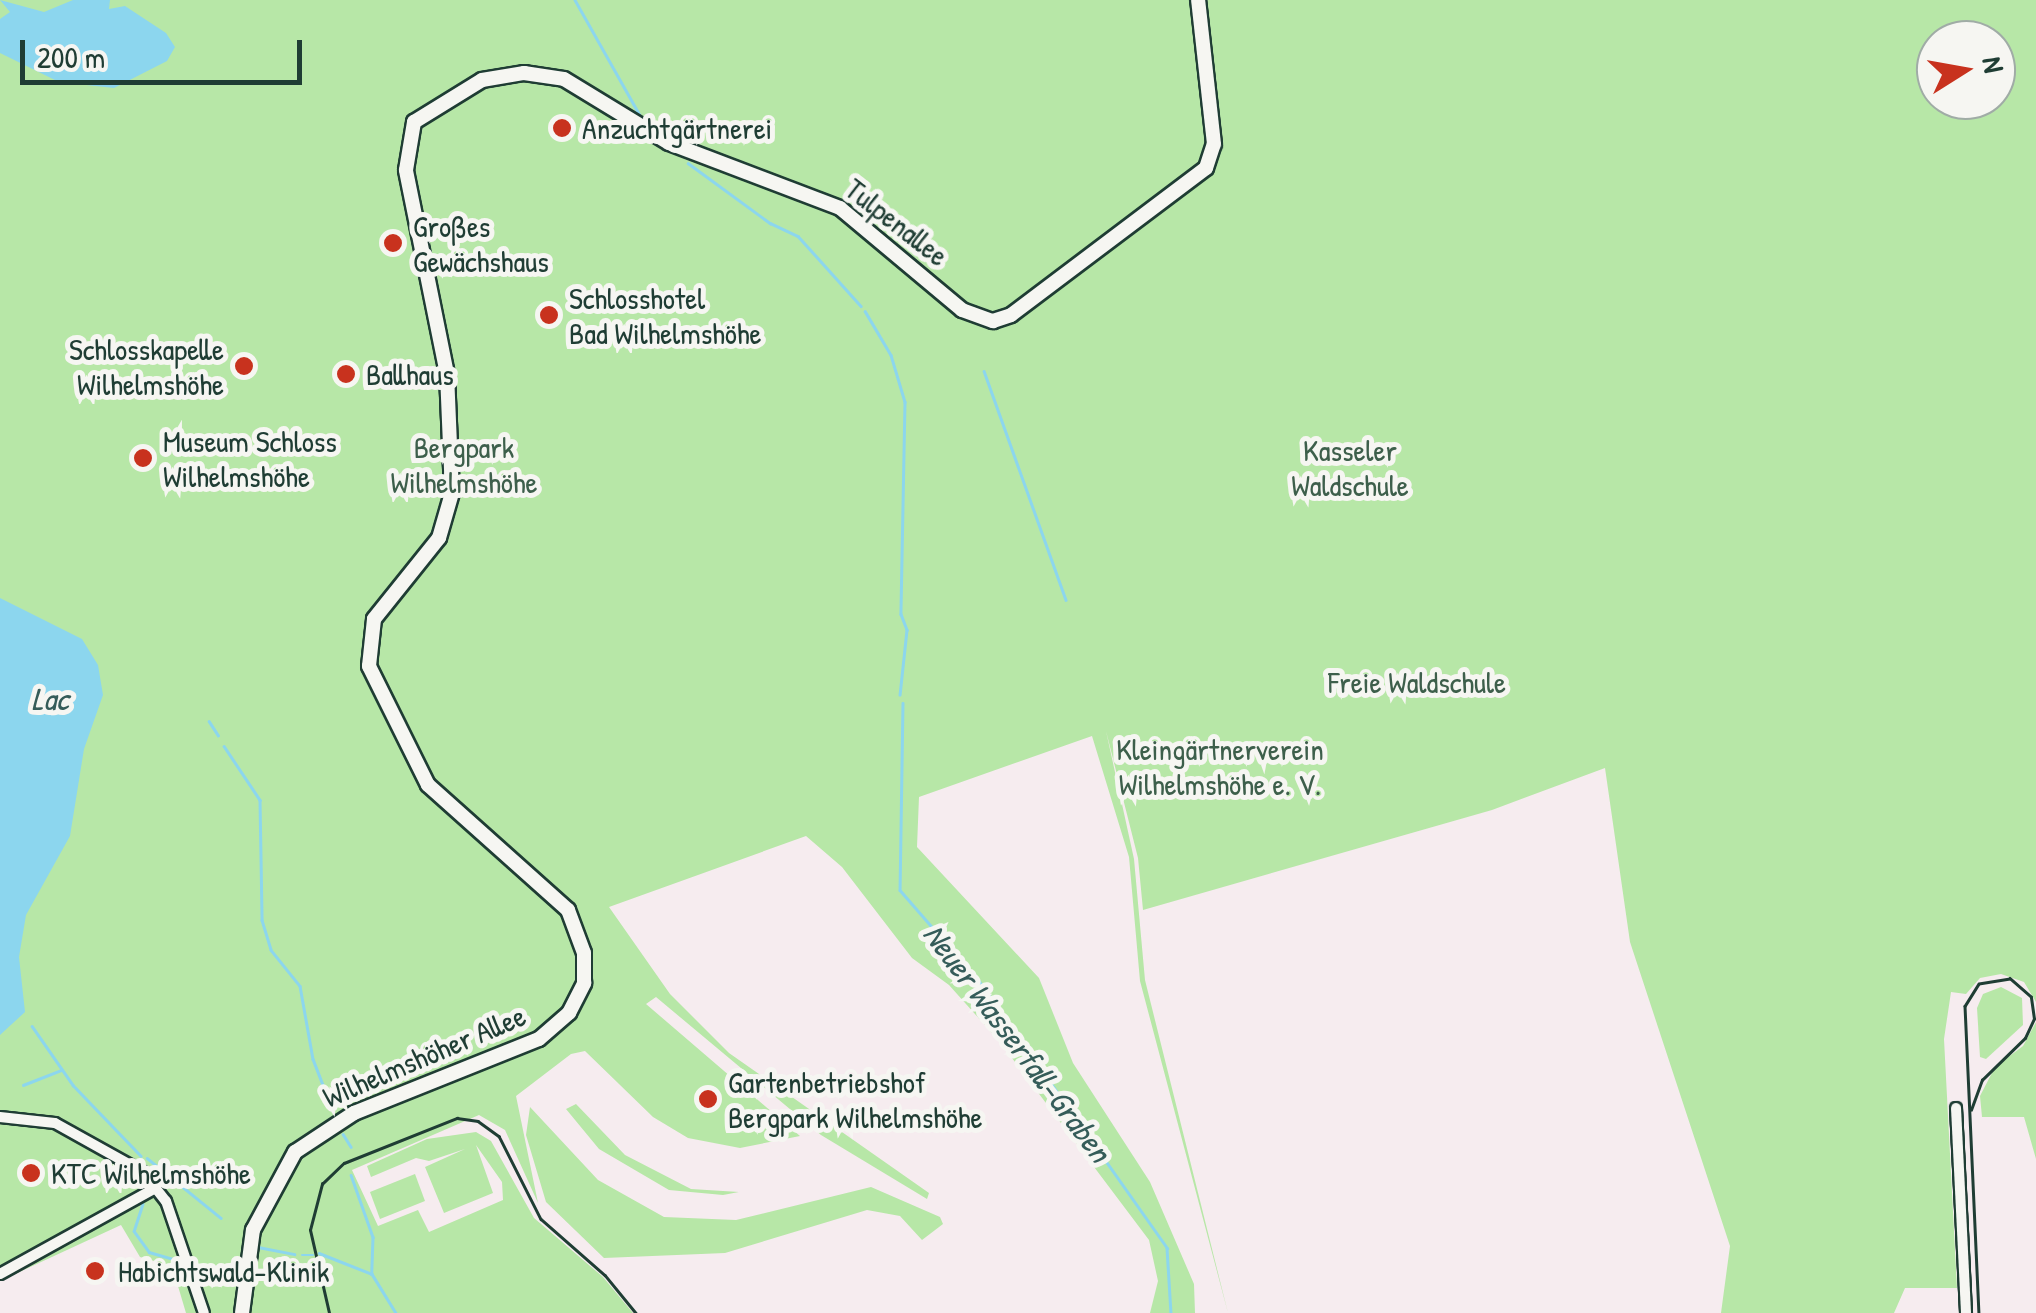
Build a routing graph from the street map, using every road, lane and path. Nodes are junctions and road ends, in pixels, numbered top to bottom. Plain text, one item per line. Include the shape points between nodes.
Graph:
1 (1198, 0) edge
2 (406, 170) joint
3 (1956, 1108) dead end
4 (0, 1118) edge
5 (156, 1188) junction
6 (0, 1274) edge
7 (204, 1313) edge
8 (242, 1313) edge
9 (1966, 1313) edge

1 - 2 main road, Tulpenallee via 1213,127 1206,168 1011,315 994,321 962,310 840,208 669,143 554,76 498,76 437,103 414,122
2 - 8 main road, Wilhelmshöher Allee via 449,386 452,494 439,538 374,618 369,666 428,786 568,910 584,953 584,983 570,1014 539,1039 354,1113 295,1152 253,1230
3 - 9 street
4 - 5 street via 55,1123 128,1162
5 - 6 street
5 - 7 street via 177,1226

